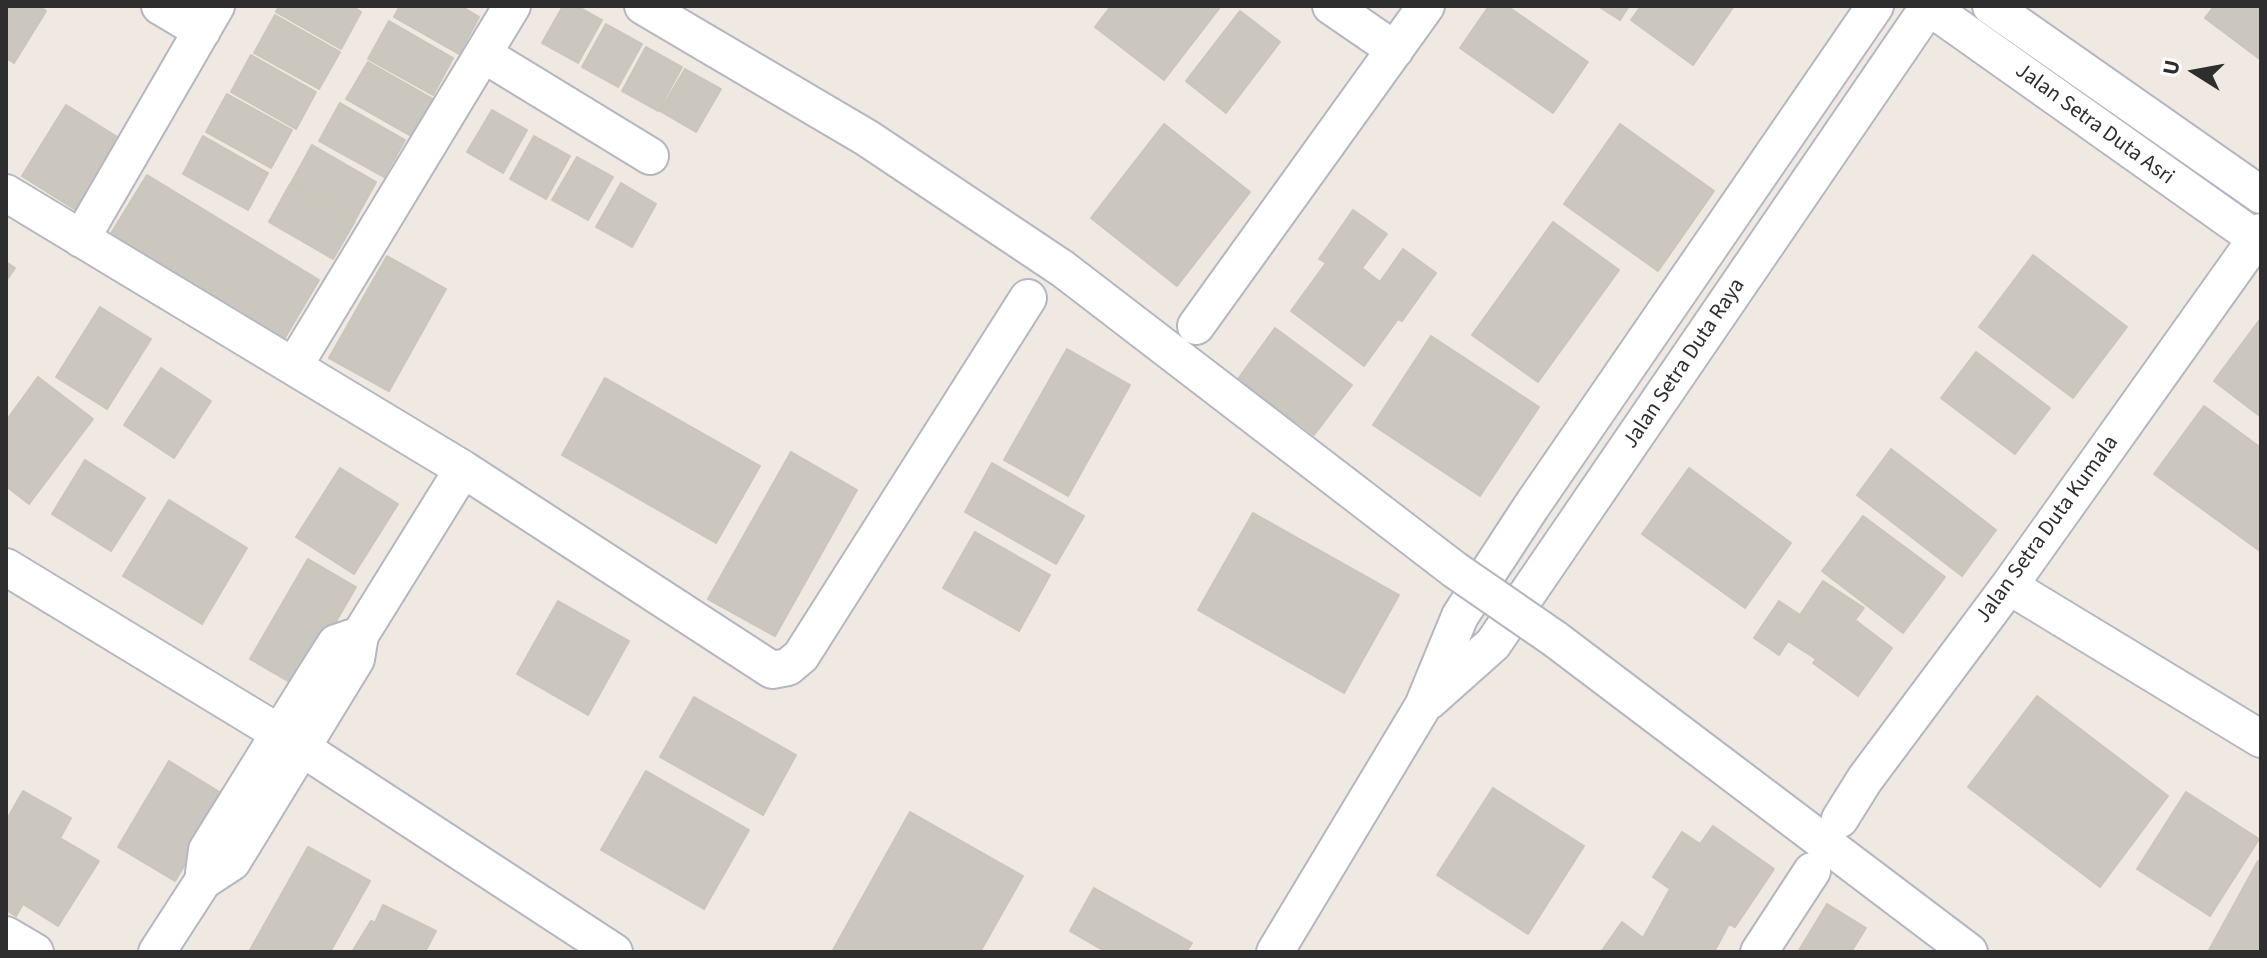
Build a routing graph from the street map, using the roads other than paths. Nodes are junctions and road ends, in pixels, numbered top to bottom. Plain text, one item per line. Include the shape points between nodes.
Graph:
1 (160, 6) edge
2 (512, 6) edge
3 (643, 6) edge
4 (1331, 6) edge
5 (1426, 6) edge
6 (1875, 6) edge
7 (1928, 6) edge
8 (1991, 6) edge
9 (209, 18) edge
10 (1395, 50) junction
11 (483, 54) junction
12 (650, 156) dead end
13 (6, 193) edge
14 (2261, 195) edge
15 (2259, 238) edge
16 (81, 239) junction
17 (1028, 298) dead end
18 (1196, 326) dead end
19 (294, 366) junction
20 (463, 469) junction
21 (1531, 507) junction
22 (1567, 538) junction
23 (6, 567) edge
24 (2009, 586) junction
25 (1423, 706) junction
26 (2261, 739) edge
27 (291, 741) junction
28 (1840, 819) dead end
29 (1812, 871) dead end
30 (6, 935) edge
31 (35, 952) edge
32 (157, 952) edge
33 (614, 952) edge
34 (1275, 952) edge
35 (1759, 952) edge
36 (1969, 952) edge

1 - 9 street
2 - 11 street
3 - 36 street, bridge via 867,138 1063,269 1455,570 1555,639
4 - 10 street
5 - 10 street
6 - 21 street, Jalan Setra Duta Raya
7 - 15 street, Jalan Setra Duta Asri
7 - 22 street, Jalan Setra Duta Raya
8 - 14 street, Jalan Setra Duta Asri
9 - 16 street
10 - 18 street
11 - 12 street
11 - 19 street
13 - 16 street
15 - 24 street, Jalan Setra Duta Kumala
16 - 19 street
17 - 20 street via 801,656 788,667 772,670
19 - 20 street
20 - 27 street via 360,635 356,659
21 - 22 street
21 - 25 street, Jalan Setra Duta Raya via 1460,616
22 - 25 street, Jalan Setra Duta Raya via 1493,644
23 - 27 street
24 - 26 street
24 - 28 street, Jalan Setra Duta Kumala
25 - 34 street, Jalan Setra Duta Raya
27 - 32 street via 207,850 203,881
27 - 33 street
29 - 35 street
30 - 31 street

